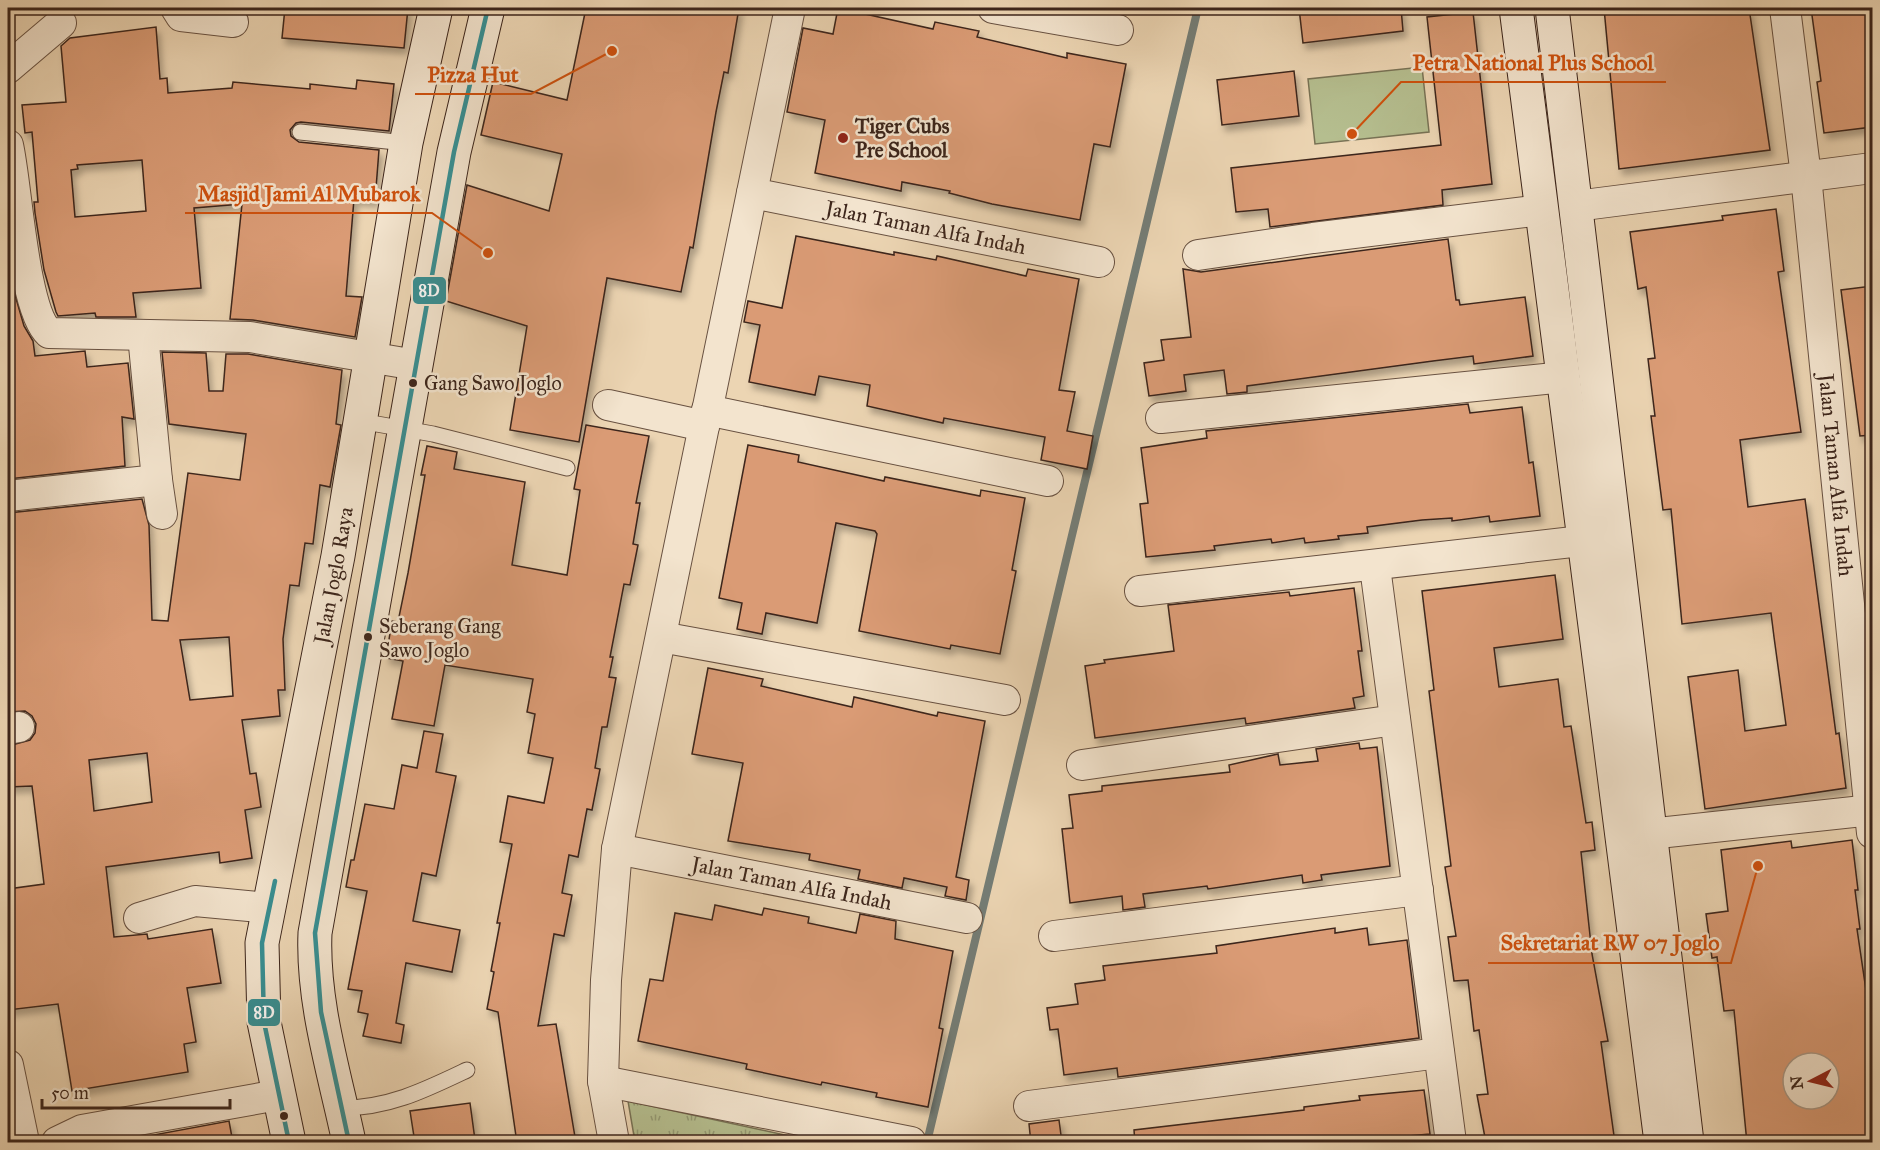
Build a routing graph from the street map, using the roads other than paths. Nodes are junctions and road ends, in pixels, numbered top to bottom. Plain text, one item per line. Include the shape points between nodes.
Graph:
1 (176, 8) edge
2 (436, 8) edge
3 (488, 8) edge
4 (790, 8) edge
5 (993, 8) edge
6 (1516, 8) edge
7 (1552, 8) edge
8 (1785, 8) edge
9 (233, 22) dead end
10 (61, 23) dead end
11 (1118, 30) dead end
12 (8, 68) edge
13 (300, 132) dead end
14 (406, 143) junction
15 (8, 145) edge
16 (454, 152) junction
17 (1872, 168) edge
18 (1806, 176) junction
19 (752, 194) junction
20 (1576, 206) junction
21 (1542, 210) junction
22 (1197, 255) dead end
23 (1099, 262) dead end
24 (142, 336) junction
25 (371, 358) junction
26 (416, 365) junction
27 (1564, 377) junction
28 (608, 405) dead end
29 (705, 418) junction
30 (1161, 418) dead end
31 (360, 421) junction
32 (406, 429) junction
33 (567, 468) dead end
34 (157, 480) junction
35 (1048, 481) dead end
36 (8, 496) edge
37 (162, 514) dead end
38 (1599, 539) junction
39 (1375, 567) junction
40 (1140, 591) dead end
41 (661, 638) junction
42 (1005, 700) dead end
43 (1395, 720) junction
44 (1082, 765) dead end
45 (1872, 818) edge
46 (1649, 834) junction
47 (617, 849) junction
48 (1418, 890) junction
49 (269, 908) junction
50 (139, 918) dead end
51 (967, 918) dead end
52 (1054, 936) dead end
53 (1439, 1053) junction
54 (8, 1065) edge
55 (467, 1070) dead end
56 (603, 1081) junction
57 (278, 1095) junction
58 (1029, 1106) dead end
59 (342, 1108) junction
60 (911, 1142) edge
61 (24, 1143) edge
62 (57, 1143) edge
63 (289, 1143) edge
64 (349, 1143) edge
65 (614, 1143) edge
66 (1451, 1143) edge
67 (1661, 1143) edge
68 (1687, 1143) edge

1 - 9 street via 181,16
2 - 14 main road, Jalan Joglo Raya
3 - 16 main road
4 - 19 street
5 - 11 street
6 - 21 main road
7 - 20 main road
8 - 18 street, Jalan Taman Alfa Indah
10 - 12 street
13 - 14 lane
14 - 16 main road
14 - 25 main road, Jalan Joglo Raya
15 - 24 street via 31,289 45,329 56,334
16 - 26 main road
17 - 18 street
18 - 20 street
18 - 45 street, Jalan Taman Alfa Indah
19 - 23 street, Jalan Taman Alfa Indah
19 - 29 street
20 - 38 main road
21 - 22 street
21 - 27 main road
24 - 25 street via 250,337
24 - 34 street
25 - 26 street
25 - 31 main road, Jalan Joglo Raya
26 - 32 main road
27 - 30 street
27 - 38 main road
28 - 29 street
29 - 35 street
29 - 41 street
31 - 32 lane
31 - 49 main road, Jalan Joglo Raya
32 - 33 lane
32 - 59 main road via 315,933 314,958 323,1018
34 - 36 street
34 - 37 street
38 - 39 street
38 - 46 main road
38 - 67 main road
39 - 40 street
39 - 43 street
41 - 42 street
41 - 47 street
43 - 44 street
43 - 48 street
45 - 46 street, Jalan Taman Alfa Indah
46 - 68 main road
47 - 51 street, Jalan Taman Alfa Indah
47 - 56 street via 606,980
48 - 52 street
48 - 53 street
49 - 50 street via 195,901
49 - 57 main road, Jalan Joglo Raya via 262,943 264,1022
53 - 58 street
53 - 66 street
54 - 61 street
55 - 59 lane via 395,1102
56 - 60 street
56 - 65 street
57 - 62 street via 82,1130
57 - 63 main road, Jalan Joglo Raya
59 - 64 main road

